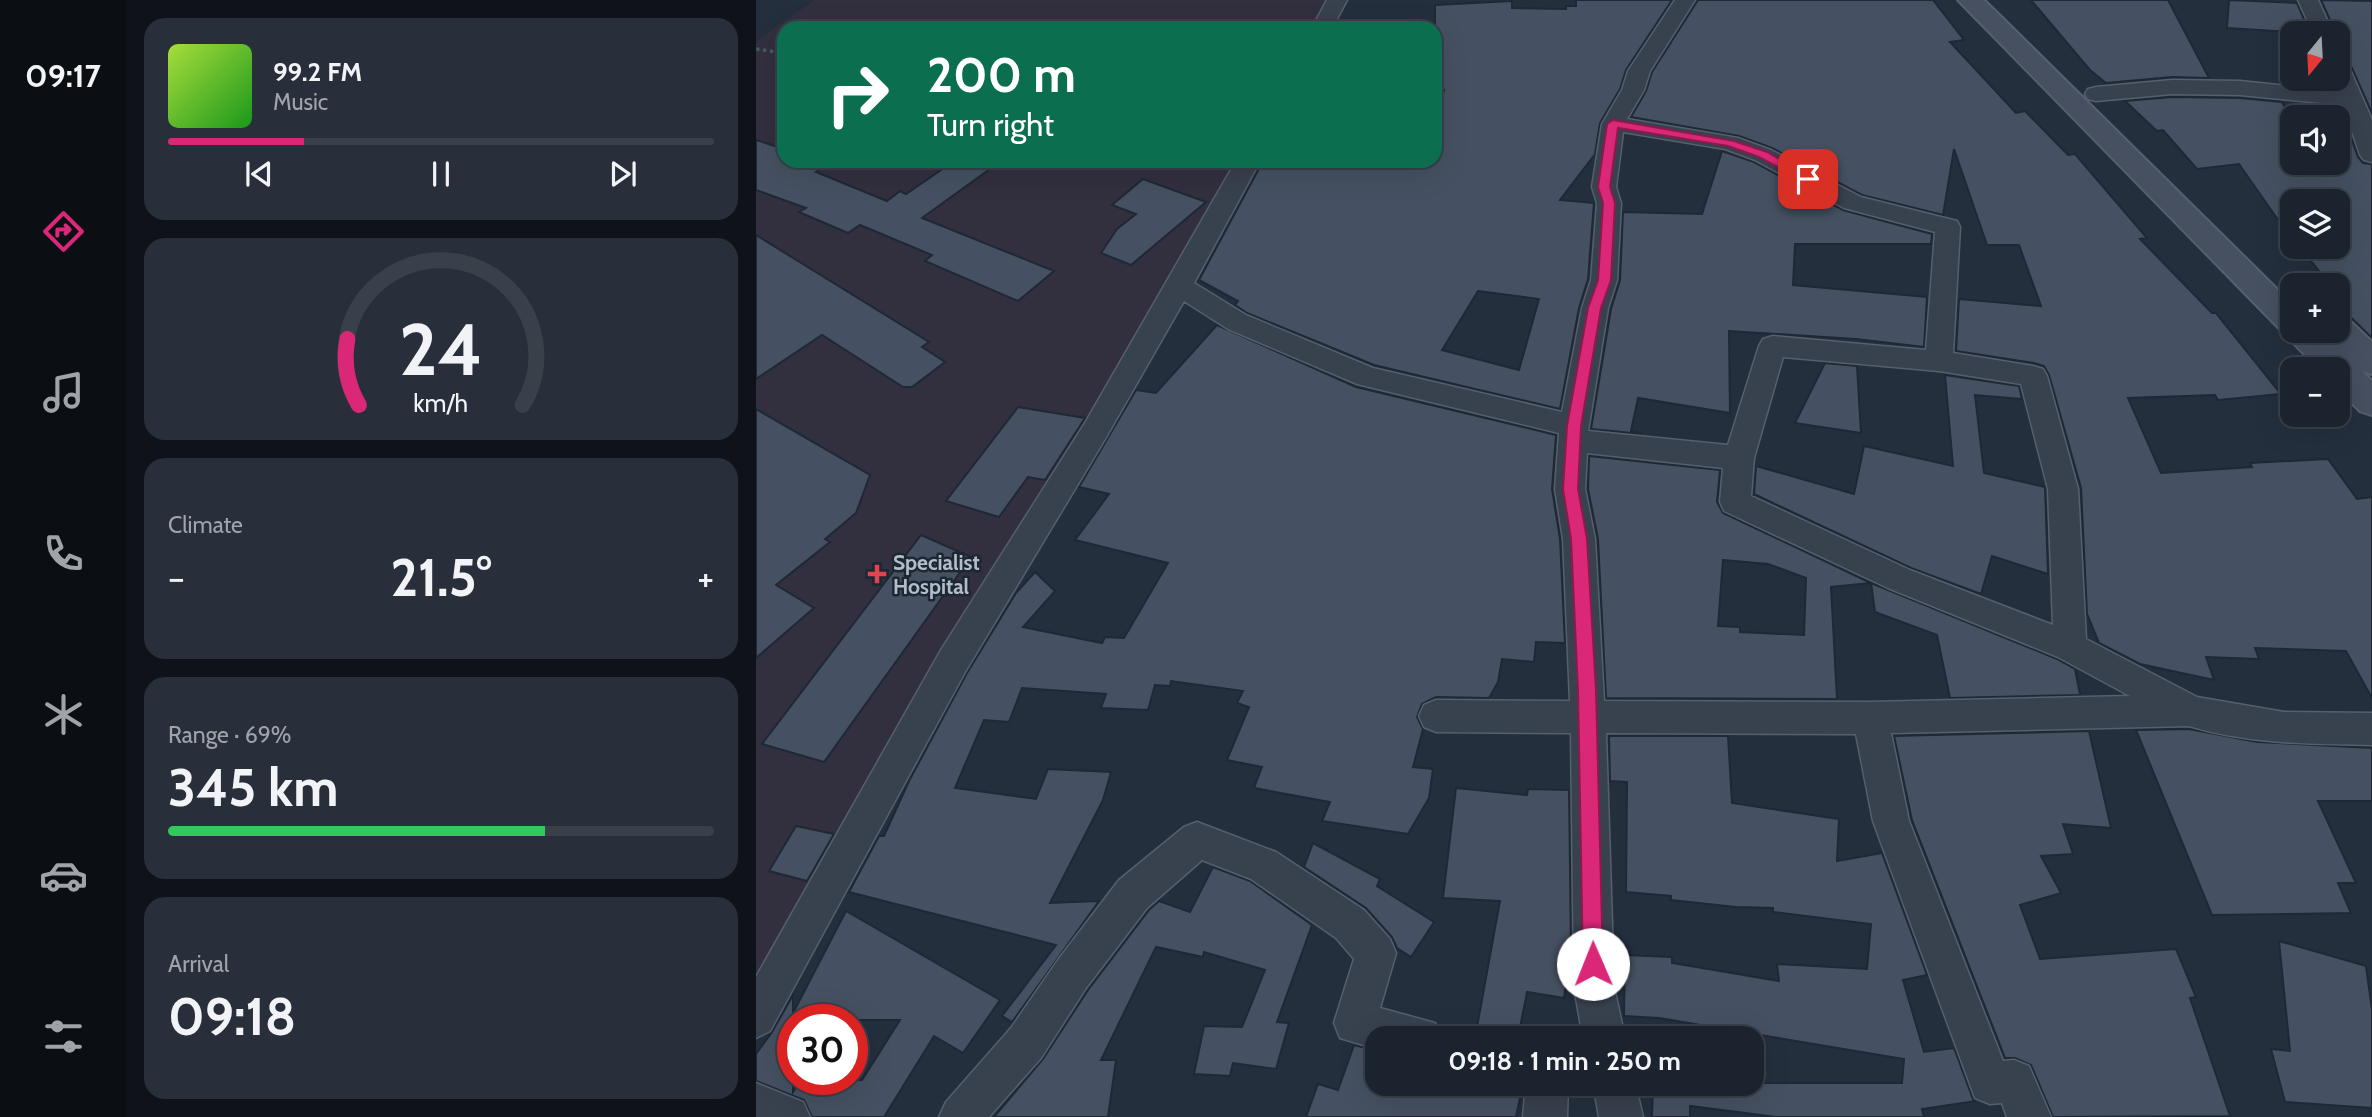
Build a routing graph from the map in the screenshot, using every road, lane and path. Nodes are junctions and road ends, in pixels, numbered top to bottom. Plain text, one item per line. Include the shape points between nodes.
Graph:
1 (1337, 0) edge
2 (1685, 0) edge
3 (1970, 0) edge
4 (1999, 0) edge
5 (2308, 0) edge
6 (1326, 21) edge
7 (2318, 21) edge
8 (756, 49) edge
9 (777, 52) edge
10 (2348, 91) edge
11 (2096, 94) junction
12 (2352, 99) junction
13 (1613, 124) junction
14 (2368, 127) edge
15 (2372, 155) edge
16 (1244, 168) edge
17 (2253, 247) dead end
18 (1180, 286) junction
19 (2280, 311) edge
20 (2350, 341) edge
21 (2313, 343) edge
22 (1939, 361) junction
23 (2372, 362) edge
24 (2372, 402) edge
25 (1573, 433) junction
26 (1739, 458) junction
27 (2070, 647) junction
28 (2190, 710) junction
29 (1436, 716) dead end
30 (1588, 716) junction
31 (1870, 718) junction
32 (2372, 729) edge
33 (756, 1017) edge
34 (1368, 1026) edge
35 (1602, 1026) edge
36 (1546, 1096) edge
37 (1617, 1096) edge
38 (756, 1104) edge
39 (788, 1117) edge
40 (961, 1117) edge
41 (1545, 1117) edge
42 (1621, 1117) edge
43 (2029, 1117) edge

1 - 6 street
2 - 13 street via 1639,71
3 - 19 main road
4 - 11 main road
5 - 7 street
8 - 9 path
10 - 12 street
11 - 12 street via 2172,87 2240,88
11 - 17 main road
12 - 14 street
13 - 22 street via 1730,143 1763,155 1853,203 1948,227
13 - 25 street via 1604,187 1609,203 1604,280
14 - 15 street
16 - 18 street
18 - 25 street via 1237,322 1367,377
18 - 33 street via 953,662
20 - 23 main road
21 - 24 main road
22 - 26 street via 1773,346
22 - 27 street via 2033,376 2063,489
25 - 26 street
25 - 30 street via 1570,489 1579,539
26 - 27 street via 1735,502 1899,579
27 - 28 street
28 - 31 street
28 - 32 street via 2284,728
29 - 30 street
30 - 31 street
30 - 35 street via 1594,987
31 - 43 street via 1891,821 1990,1083 2014,1081
34 - 40 street via 1355,1023 1376,953 1350,924 1263,865 1197,840 1133,894 1026,1043
36 - 41 street
37 - 42 street
38 - 39 street

